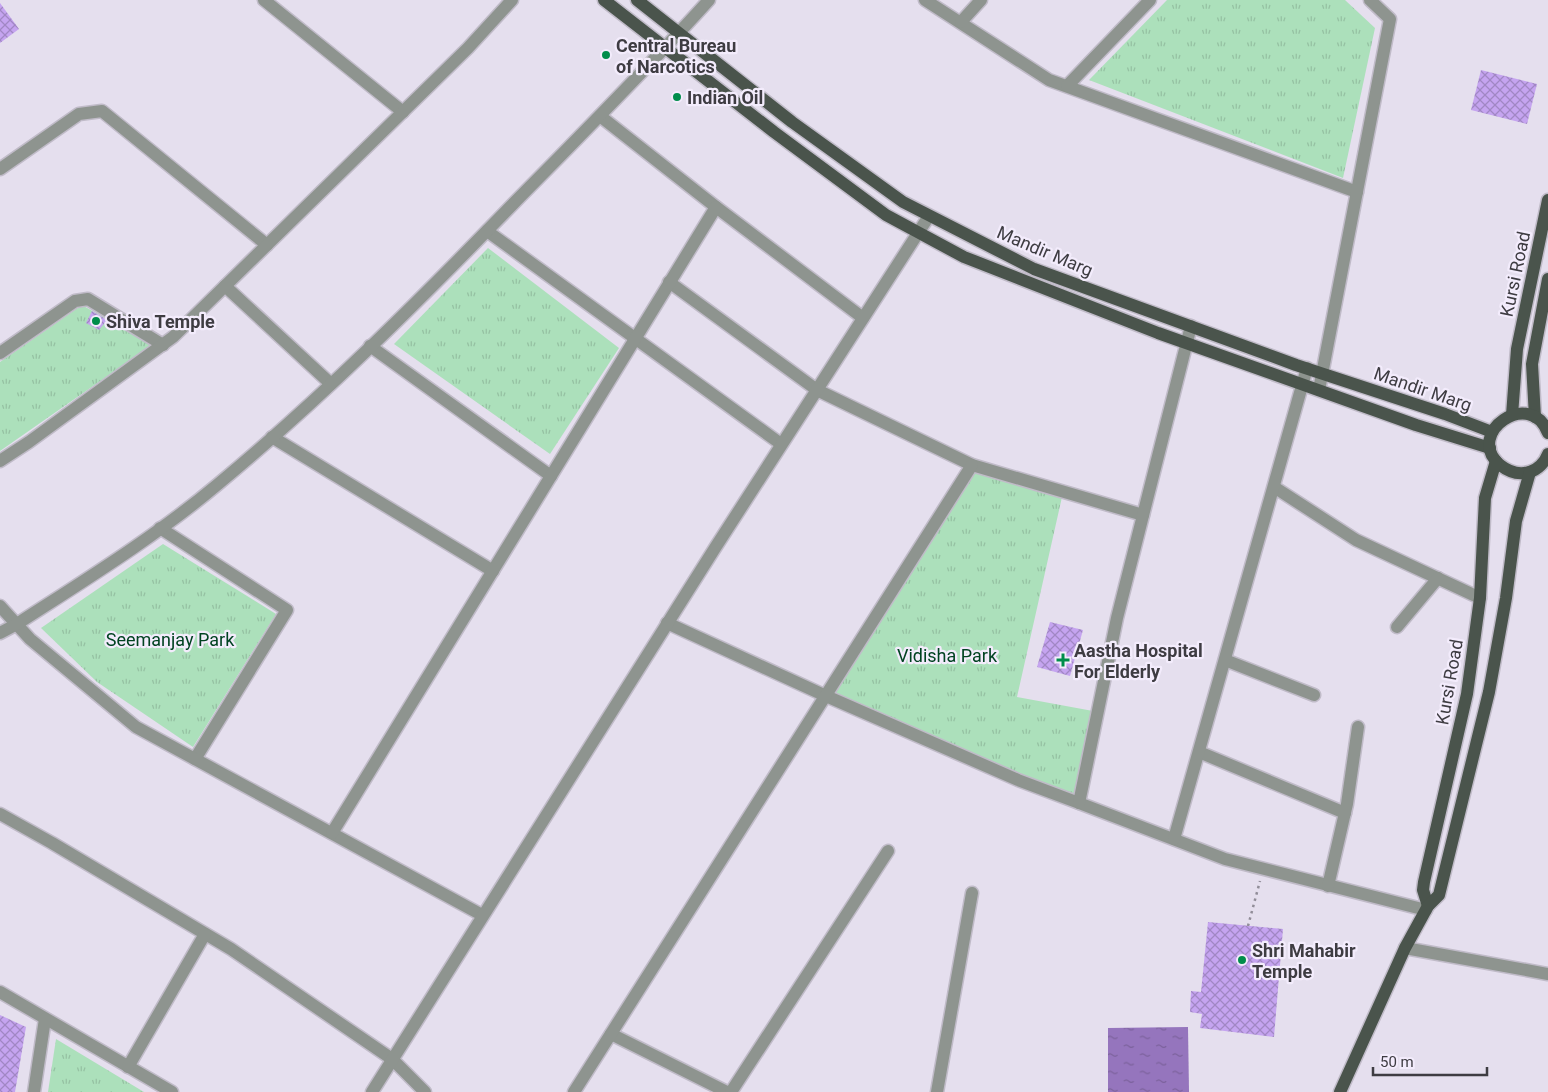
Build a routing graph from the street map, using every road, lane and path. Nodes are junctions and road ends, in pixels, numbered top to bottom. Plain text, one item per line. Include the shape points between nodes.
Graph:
1 (264, 0) edge
2 (512, 0) edge
3 (604, 0) edge
4 (636, 0) edge
5 (709, 0) edge
6 (925, 0) edge
7 (981, 0) edge
8 (1150, 0) edge
9 (1370, 0) edge
10 (961, 22) junction
11 (679, 34) junction
12 (666, 48) junction
13 (1067, 86) junction
14 (403, 112) junction
15 (600, 116) junction
16 (0, 169) edge
17 (1357, 192) junction
18 (1548, 200) edge
19 (716, 207) junction
20 (929, 216) junction
21 (487, 231) junction
22 (918, 232) junction
23 (267, 245) junction
24 (1548, 279) edge
25 (669, 282) junction
26 (225, 286) junction
27 (863, 318) junction
28 (1190, 326) junction
29 (634, 339) junction
30 (1186, 343) junction
31 (163, 344) junction
32 (370, 346) junction
33 (0, 353) edge
34 (1307, 368) junction
35 (1322, 374) junction
36 (331, 384) junction
37 (1302, 384) junction
38 (817, 390) junction
39 (1319, 390) junction
40 (1512, 415) junction
41 (1534, 417) junction
42 (1548, 431) edge
43 (1492, 432) junction
44 (272, 437) junction
45 (781, 444) junction
46 (1490, 448) junction
47 (1548, 456) edge
48 (0, 461) edge
49 (1496, 461) junction
50 (972, 465) junction
51 (1530, 472) junction
52 (551, 476) junction
53 (1274, 487) junction
54 (1143, 515) junction
55 (160, 528) junction
56 (493, 571) junction
57 (1438, 578) junction
58 (1480, 598) junction
59 (0, 606) edge
60 (667, 623) junction
61 (17, 624) junction
62 (1397, 627) dead end
63 (0, 633) edge
64 (1225, 660) junction
65 (1314, 695) dead end
66 (826, 696) junction
67 (1358, 727) dead end
68 (1199, 752) junction
69 (195, 759) junction
70 (1078, 803) junction
71 (1345, 813) junction
72 (0, 814) edge
73 (332, 833) junction
74 (1174, 839) junction
75 (888, 850) dead end
76 (1263, 869) junction
77 (1328, 886) junction
78 (972, 893) dead end
79 (1427, 908) junction
80 (482, 915) junction
81 (1248, 926) dead end
82 (205, 934) junction
83 (1405, 948) junction
84 (1548, 974) edge
85 (0, 992) edge
86 (45, 1018) junction
87 (611, 1034) junction
88 (392, 1059) junction
89 (128, 1067) junction
90 (34, 1092) edge
91 (172, 1092) edge
92 (372, 1092) edge
93 (425, 1092) edge
94 (574, 1092) edge
95 (727, 1092) edge
96 (731, 1092) edge
97 (937, 1092) edge
98 (1340, 1092) edge

1 - 14 street
2 - 14 street
3 - 12 main road
4 - 11 main road, Mandir Marg
5 - 11 street
6 - 10 street
7 - 10 street
8 - 13 street
9 - 17 street via 1390,19
10 - 13 street via 1049,80
11 - 12 street
11 - 20 main road, Mandir Marg via 800,128 903,202
12 - 15 street
12 - 22 main road via 886,214
13 - 17 street
14 - 23 street
15 - 19 street
15 - 21 street
16 - 23 street via 78,114 102,112
17 - 35 street
18 - 40 main road, Kursi Road via 1517,349
19 - 25 street
19 - 27 street
20 - 22 street
20 - 28 main road, Mandir Marg via 1034,269
21 - 29 street
21 - 32 street
22 - 27 street
22 - 30 main road via 964,257
23 - 26 street
24 - 41 main road, Kursi Road via 1532,364
25 - 29 street
25 - 38 street
26 - 31 street
26 - 36 street
27 - 38 street
28 - 30 street
28 - 34 main road, Mandir Marg
29 - 45 street
29 - 52 street
30 - 37 main road
30 - 54 street
31 - 33 street via 88,299 75,301
31 - 48 street
32 - 36 street
32 - 52 street
34 - 35 main road, Mandir Marg
34 - 37 street
35 - 39 street
35 - 43 main road, Mandir Marg
36 - 44 street
37 - 39 main road
37 - 53 street
38 - 45 street
38 - 50 street
39 - 46 main road
40 - 41 main road
40 - 43 main road via 1500,421
41 - 42 main road
43 - 46 main road
44 - 55 street via 216,486
44 - 56 street
45 - 60 street
46 - 49 main road
47 - 51 main road
49 - 51 main road via 1506,470 1518,474
49 - 58 main road, Kursi Road via 1485,498
50 - 54 street
50 - 66 street
51 - 79 main road via 1516,521 1489,692 1439,894
52 - 56 street
53 - 57 street via 1356,540
53 - 64 street
54 - 70 street via 1117,618
55 - 61 street
55 - 69 street via 286,610
56 - 73 street
57 - 58 street
57 - 62 street
58 - 79 main road, Kursi Road via 1467,694 1424,882
59 - 61 street
60 - 66 street
60 - 80 street
61 - 63 street
61 - 69 street via 30,639 136,726
64 - 65 street
64 - 68 street
66 - 70 street
66 - 87 street
67 - 71 street
68 - 71 street
68 - 74 street
69 - 73 street
70 - 74 street
71 - 77 street
72 - 82 street
73 - 80 street
74 - 76 street via 1225,859
75 - 96 street
76 - 77 street
76 - 81 path
77 - 79 street
78 - 97 street
79 - 83 main road
80 - 88 street
82 - 88 street
82 - 89 street
83 - 84 street
83 - 98 main road
85 - 86 street
86 - 89 street
86 - 90 street
87 - 94 street
87 - 95 street
88 - 92 street
88 - 93 street
89 - 91 street

